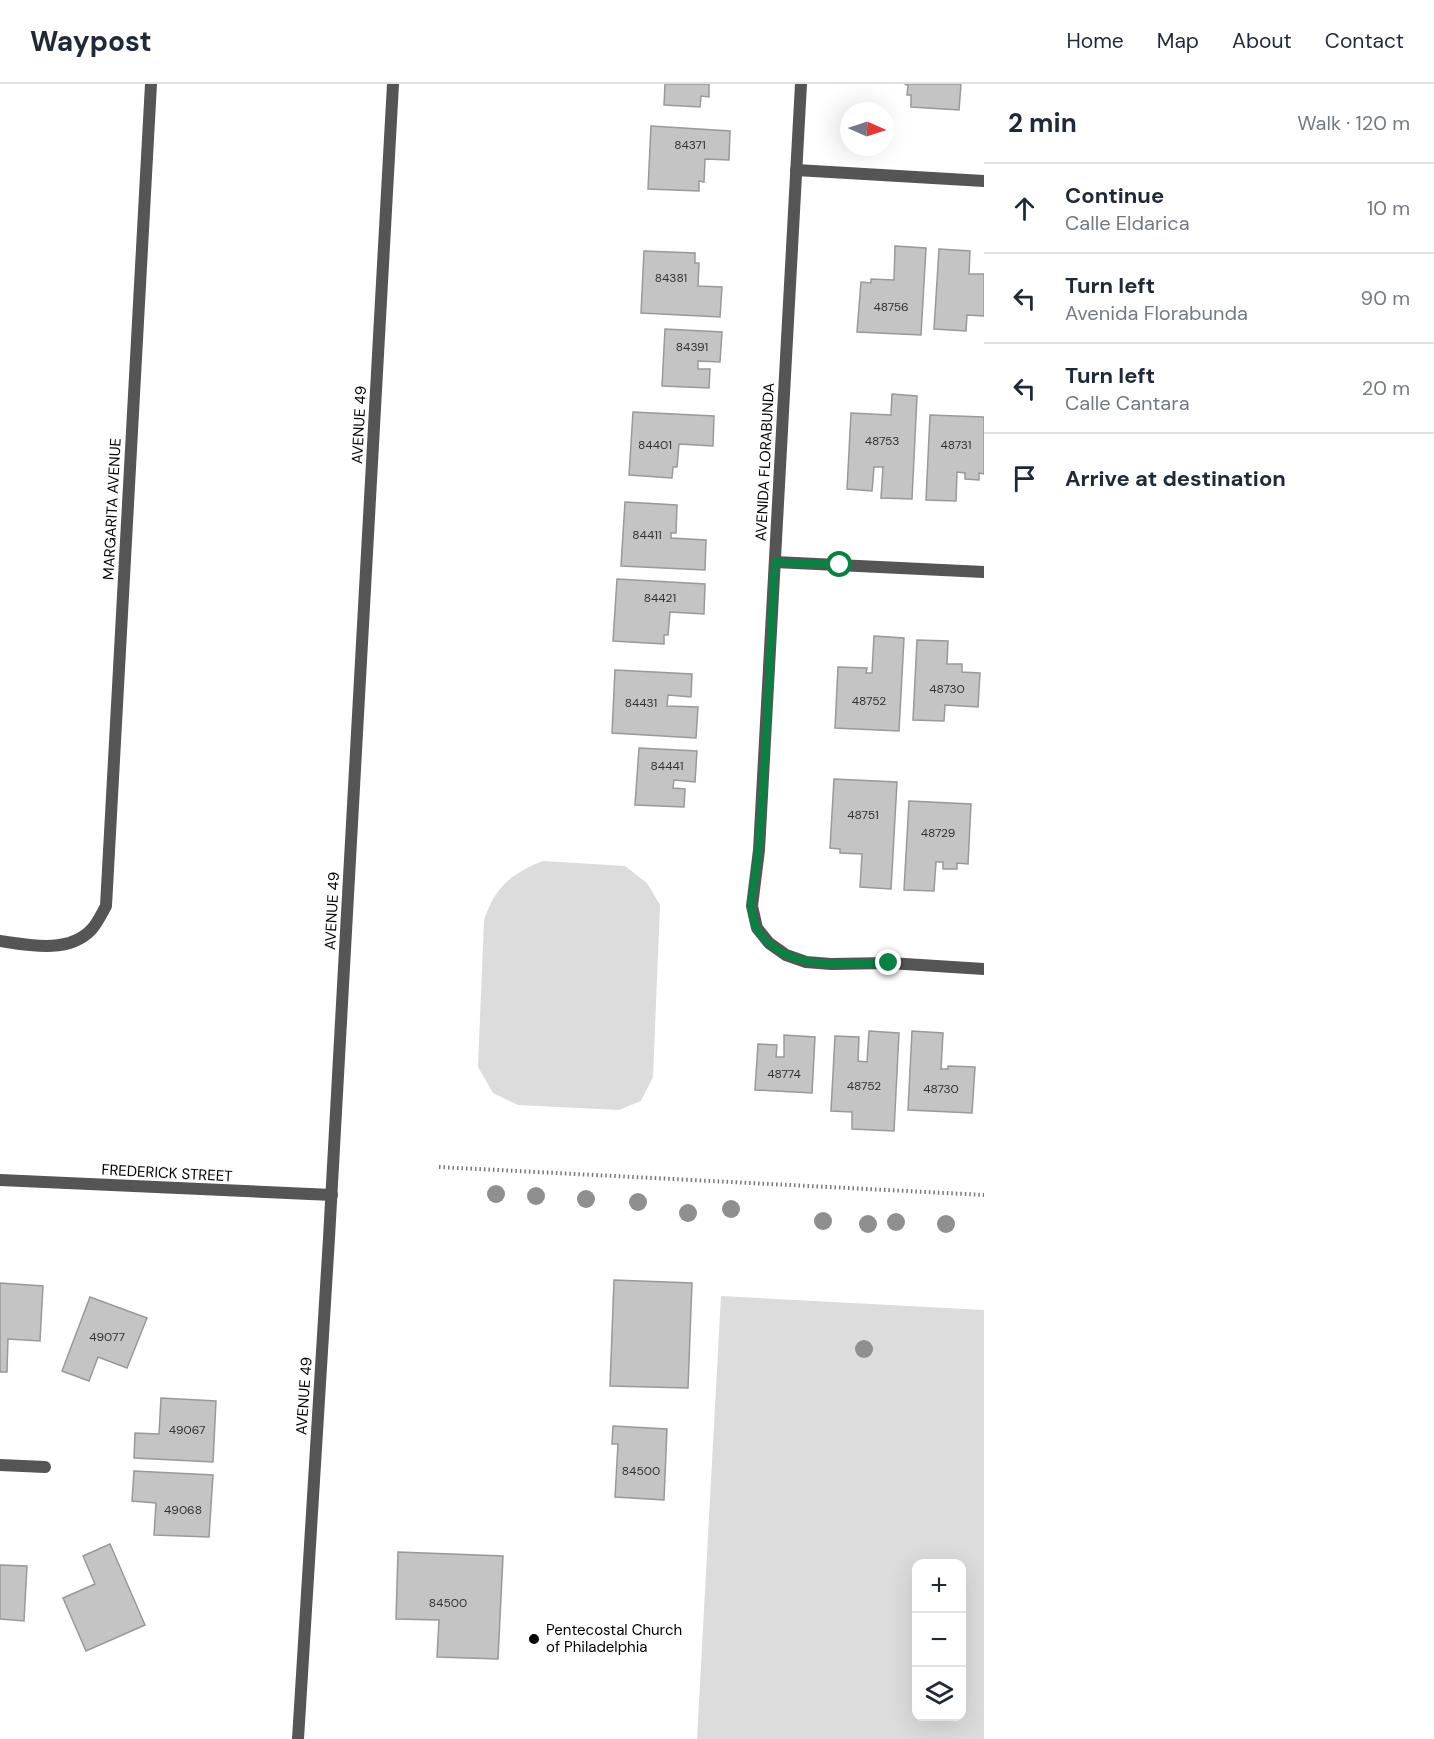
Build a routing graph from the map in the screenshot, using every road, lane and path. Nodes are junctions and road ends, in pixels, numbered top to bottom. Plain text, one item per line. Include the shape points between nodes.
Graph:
1 (151, 84) edge
2 (393, 84) edge
3 (801, 84) edge
4 (796, 170) junction
5 (984, 181) edge
6 (775, 562) junction
7 (984, 572) edge
8 (0, 941) edge
9 (984, 969) edge
10 (439, 1167) dead end
11 (0, 1180) edge
12 (332, 1195) junction
13 (984, 1195) edge
14 (0, 1465) edge
15 (45, 1467) dead end
16 (298, 1739) edge

1 - 8 street, MARGARITA AVENUE via 106,906 91,931 68,943 44,947
2 - 12 street, AVENUE 49
3 - 4 street, AVENIDA FLORABUNDA
4 - 5 street
4 - 6 street, AVENIDA FLORABUNDA
6 - 7 street
6 - 9 street, AVENIDA FLORABUNDA via 759,850 752,906 757,928 786,955 806,962
10 - 13 path
11 - 12 street, FREDERICK STREET
12 - 16 street, AVENUE 49
14 - 15 street

